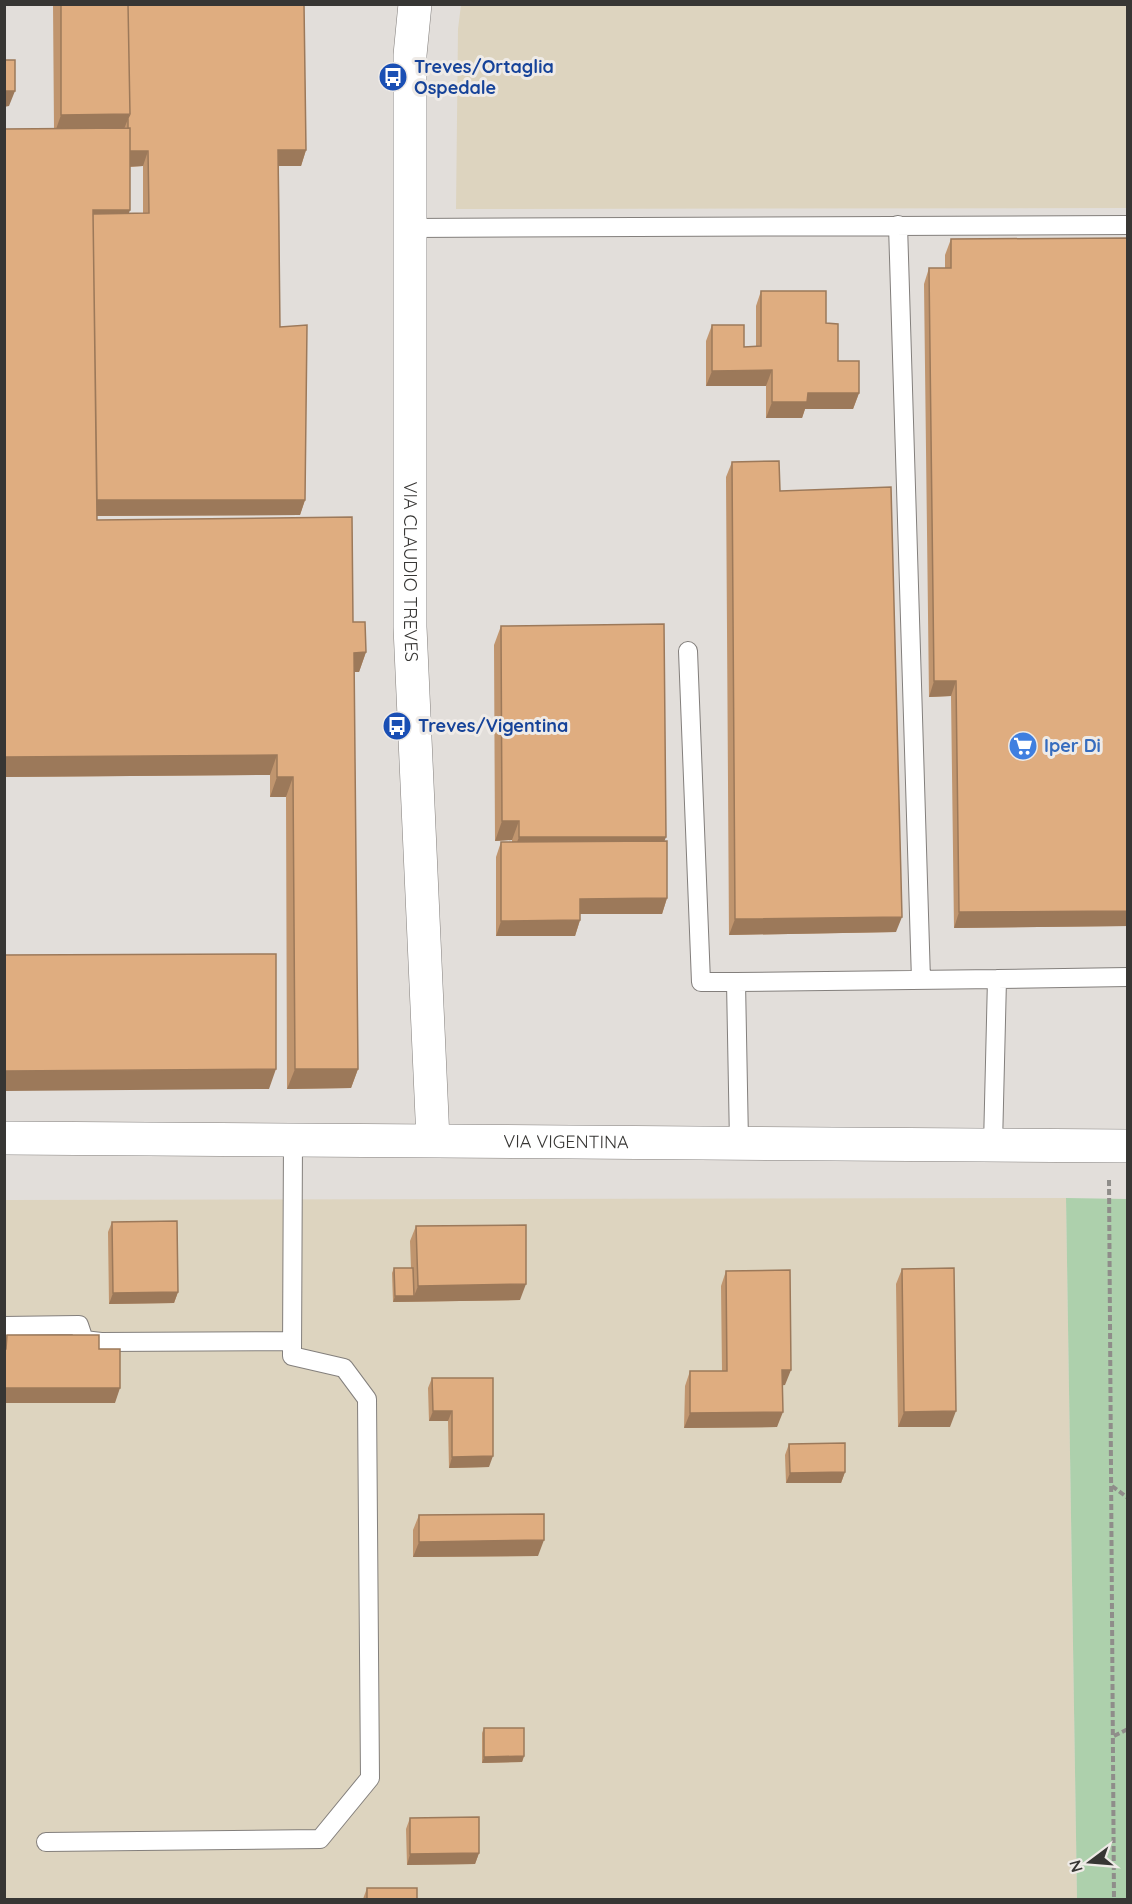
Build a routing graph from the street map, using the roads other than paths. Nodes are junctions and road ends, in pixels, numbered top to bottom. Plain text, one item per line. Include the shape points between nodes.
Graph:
1 (415, 4) edge
2 (898, 225) junction
3 (1128, 225) edge
4 (409, 228) junction
5 (688, 651) dead end
6 (1128, 977) edge
7 (996, 979) junction
8 (921, 980) junction
9 (736, 982) junction
10 (4, 1138) edge
11 (293, 1139) junction
12 (433, 1140) junction
13 (739, 1142) junction
14 (993, 1145) junction
15 (1128, 1146) edge
16 (4, 1326) edge
17 (292, 1341) junction
18 (46, 1842) dead end

1 - 4 street, VIA CLAUDIO TREVES via 410,55
2 - 3 lane
2 - 4 lane
2 - 8 lane
4 - 12 street, VIA CLAUDIO TREVES via 410,627
5 - 9 lane via 701,982
6 - 7 lane
7 - 8 lane
7 - 14 lane
8 - 9 lane
9 - 13 lane
10 - 11 street, VIA VIGENTINA
11 - 12 street, VIA VIGENTINA
11 - 17 lane
12 - 13 street, VIA VIGENTINA
13 - 14 street, VIA VIGENTINA
14 - 15 street, VIA VIGENTINA
16 - 17 lane via 79,1325 84,1340 101,1342
17 - 18 lane via 292,1356 344,1368 367,1399 370,1778 320,1839

